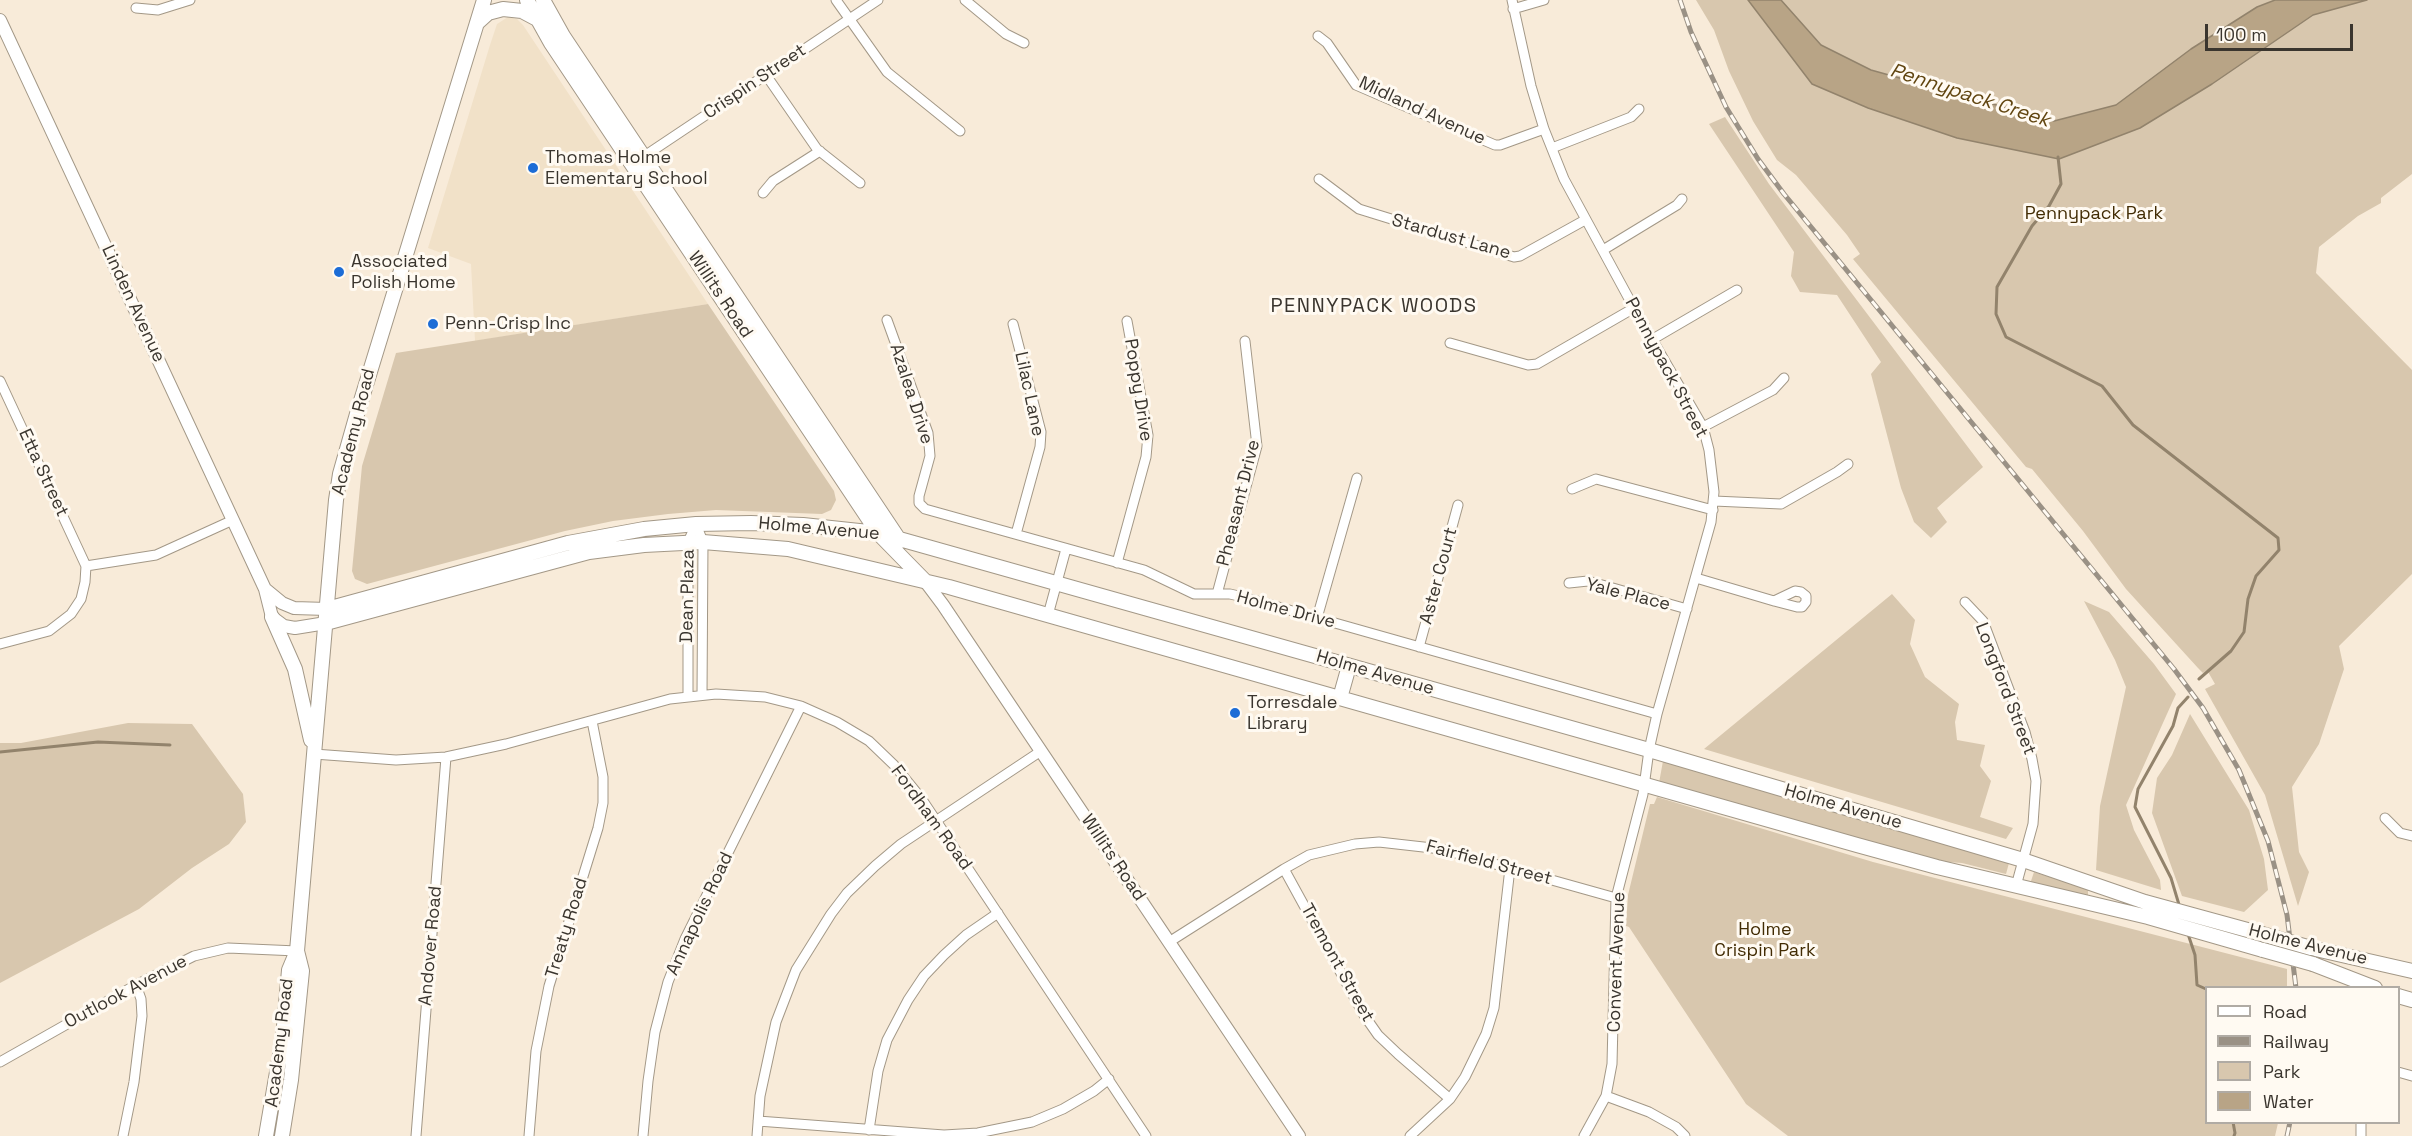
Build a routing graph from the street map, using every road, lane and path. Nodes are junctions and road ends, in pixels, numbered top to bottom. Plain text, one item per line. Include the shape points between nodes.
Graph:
1 (190, 0) edge
2 (484, 0) edge
3 (527, 0) edge
4 (543, 0) edge
5 (836, 0) edge
6 (878, 0) edge
7 (965, 0) edge
8 (1544, 0) edge
9 (1512, 5) edge
10 (136, 8) dead end
11 (537, 19) junction
12 (849, 19) junction
13 (0, 20) edge
14 (476, 24) junction
15 (1318, 36) dead end
16 (1024, 43) dead end
17 (766, 75) junction
18 (1639, 109) dead end
19 (1544, 129) junction
20 (960, 131) dead end
21 (1552, 148) junction
22 (820, 151) junction
23 (638, 161) junction
24 (1318, 179) dead end
25 (860, 183) dead end
26 (764, 193) dead end
27 (1682, 200) dead end
28 (1585, 220) junction
29 (1603, 250) junction
30 (1737, 290) dead end
31 (1634, 308) junction
32 (887, 320) dead end
33 (1127, 321) dead end
34 (1013, 324) dead end
35 (1653, 339) junction
36 (1245, 341) dead end
37 (1450, 343) dead end
38 (1784, 378) dead end
39 (0, 381) edge
40 (1702, 427) junction
41 (1848, 464) dead end
42 (1357, 478) dead end
43 (1572, 489) dead end
44 (919, 503) joint
45 (1458, 505) dead end
46 (1714, 506) junction
47 (233, 520) junction
48 (696, 524) junction
49 (878, 533) junction
50 (1016, 534) junction
51 (899, 539) junction
52 (688, 542) junction
53 (703, 542) junction
54 (1066, 549) junction
55 (1117, 563) junction
56 (86, 566) junction
57 (1696, 578) junction
58 (925, 581) junction
59 (1569, 583) dead end
60 (1057, 584) junction
61 (265, 589) junction
62 (1217, 594) junction
63 (1774, 601) dead end
64 (1965, 602) dead end
65 (1687, 609) junction
66 (1048, 615) junction
67 (326, 616) junction
68 (272, 617) junction
69 (1317, 618) junction
70 (0, 644) edge
71 (1419, 646) junction
72 (1349, 666) junction
73 (702, 695) junction
74 (688, 697) junction
75 (1340, 698) junction
76 (801, 706) junction
77 (1657, 714) junction
78 (592, 721) junction
79 (1649, 750) junction
80 (1041, 751) junction
81 (314, 754) junction
82 (446, 757) junction
83 (1644, 786) junction
84 (2385, 818) dead end
85 (936, 820) junction
86 (2412, 837) edge
87 (2023, 860) junction
88 (1284, 868) junction
89 (1510, 868) junction
90 (2016, 886) junction
91 (1616, 898) junction
92 (998, 913) junction
93 (1169, 942) junction
94 (297, 951) junction
95 (2412, 971) edge
96 (136, 985) junction
97 (2372, 986) edge
98 (0, 1062) edge
99 (1108, 1079) junction
100 (1605, 1096) junction
101 (1450, 1098) junction
102 (758, 1121) junction
103 (869, 1130) junction
104 (123, 1136) edge
105 (266, 1136) edge
106 (282, 1136) edge
107 (416, 1136) edge
108 (529, 1136) edge
109 (643, 1136) edge
110 (757, 1136) edge
111 (1146, 1136) edge
112 (1299, 1136) edge
113 (1410, 1136) edge
114 (1584, 1136) edge
115 (1685, 1136) edge

1 - 10 street via 158,10
2 - 14 main road, Academy Road
3 - 11 main road, Willits Road
4 - 23 main road, Willits Road
5 - 12 street
6 - 12 street, Crispin Street
7 - 16 street via 1006,34
8 - 9 street
9 - 19 street, Pennypack Street
11 - 14 main road via 522,11 503,9 488,13
11 - 23 main road, Willits Road
12 - 17 street, Crispin Street
12 - 20 street via 887,72
13 - 47 street, Linden Avenue
14 - 67 main road, Academy Road via 346,450 336,500
15 - 19 street, Midland Avenue via 1356,85 1495,145
17 - 22 street
17 - 23 street, Crispin Street
18 - 21 street via 1631,117
19 - 21 street, Pennypack Street
21 - 28 street, Pennypack Street
22 - 25 street
22 - 26 street via 773,181
23 - 49 main road, Willits Road
23 - 51 main road, Willits Road
24 - 28 street, Stardust Lane via 1359,209 1514,257
27 - 29 street
28 - 29 street, Pennypack Street
29 - 31 street, Pennypack Street
30 - 35 street
31 - 35 street, Pennypack Street
31 - 37 street via 1537,364 1528,365
32 - 44 street, Azalea Drive via 928,433 930,446
33 - 55 street, Poppy Drive via 1148,435 1146,457
34 - 50 street, Lilac Lane via 1041,432
35 - 40 street, Pennypack Street
36 - 62 street, Pheasant Drive via 1257,446
38 - 40 street via 1773,390
39 - 56 street, Etta Street
40 - 46 street, Pennypack Street
41 - 46 street via 1781,504
42 - 69 street
43 - 46 street via 1596,479
44 - 50 street, Holme Drive via 925,509
45 - 71 street, Aster Court
46 - 57 street, Pennypack Street
47 - 56 street via 156,555
47 - 61 street, Linden Avenue
48 - 49 main road, Holme Avenue via 777,524
48 - 52 street, Dean Plaza
48 - 53 street, Dean Plaza
48 - 67 main road, Holme Avenue via 568,543
49 - 51 main road, Holme Avenue
49 - 58 main road, Willits Road
50 - 54 street, Holme Drive
51 - 58 main road, Willits Road
51 - 60 main road, Holme Avenue
52 - 53 main road, Holme Avenue
52 - 67 main road, Holme Avenue via 571,555
52 - 74 street, Dean Plaza
53 - 58 main road, Holme Avenue via 805,552
53 - 73 street, Dean Plaza
54 - 55 street, Holme Drive
54 - 60 street
55 - 62 street, Holme Drive via 1144,570 1194,594
56 - 70 street via 81,599 66,620 49,631
57 - 63 street
57 - 65 street, Pennypack Street
58 - 66 main road, Holme Avenue
58 - 80 street, Willits Road
59 - 65 street, Yale Place via 1588,581
60 - 66 street
60 - 72 main road, Holme Avenue
61 - 67 street via 282,603
61 - 68 street, Linden Avenue
62 - 69 street, Holme Drive via 1243,597
64 - 87 street, Longford Street via 1983,621 2032,759 2036,802
65 - 77 street, Pennypack Street
66 - 75 main road, Holme Avenue
67 - 68 street via 295,628
67 - 81 main road, Academy Road
68 - 81 main road via 295,669
69 - 71 street, Holme Drive
71 - 77 street, Holme Drive
72 - 75 main road
72 - 79 main road, Holme Avenue
73 - 74 street, Fordham Road
73 - 76 street, Fordham Road via 737,694
74 - 78 street, Fordham Road
75 - 83 main road, Holme Avenue
76 - 85 street, Fordham Road via 869,741 894,765
76 - 109 street, Annapolis Road via 685,939 668,982 654,1042
77 - 79 street, Pennypack Street
78 - 82 street, Fordham Road
78 - 108 street, Treaty Road via 603,777 603,803 549,986 536,1051
79 - 83 street, Pennypack Street
79 - 87 main road, Holme Avenue
80 - 85 street
80 - 93 street, Willits Road
81 - 82 street, Fordham Road via 396,760
81 - 94 main road, Academy Road
82 - 107 street, Andover Road
83 - 90 main road, Holme Avenue
83 - 91 street, Convent Avenue
84 - 86 street via 2400,833
85 - 92 street, Fordham Road
85 - 102 street via 875,866 847,893 812,942 796,970 776,1022
87 - 90 street, Longford Street
87 - 95 main road, Holme Avenue, bridge via 2145,902 2311,948
88 - 89 street, Fairfield Street via 1331,848 1379,842 1441,849
88 - 93 street, Fairfield Street
88 - 101 street, Tremont Street via 1364,1016 1398,1054
89 - 91 street, Fairfield Street
89 - 101 street via 1494,1008 1476,1058
90 - 97 main road, Holme Avenue, bridge via 2206,933
91 - 100 street, Convent Avenue via 1614,1030
92 - 99 street, Fordham Road
92 - 103 street via 944,955 908,1000 878,1071
93 - 112 street, Willits Road
94 - 96 street, Outlook Avenue via 212,951 179,962
94 - 105 main road, Academy Road via 289,970 283,1037
94 - 106 main road, Academy Road via 302,971
96 - 98 street, Outlook Avenue
96 - 104 street via 142,1016
99 - 103 street via 1063,1109 1005,1129 944,1135
99 - 111 street, Fordham Road
100 - 114 street, Convent Avenue
100 - 115 street via 1649,1112
101 - 113 street
102 - 103 street
102 - 110 street

